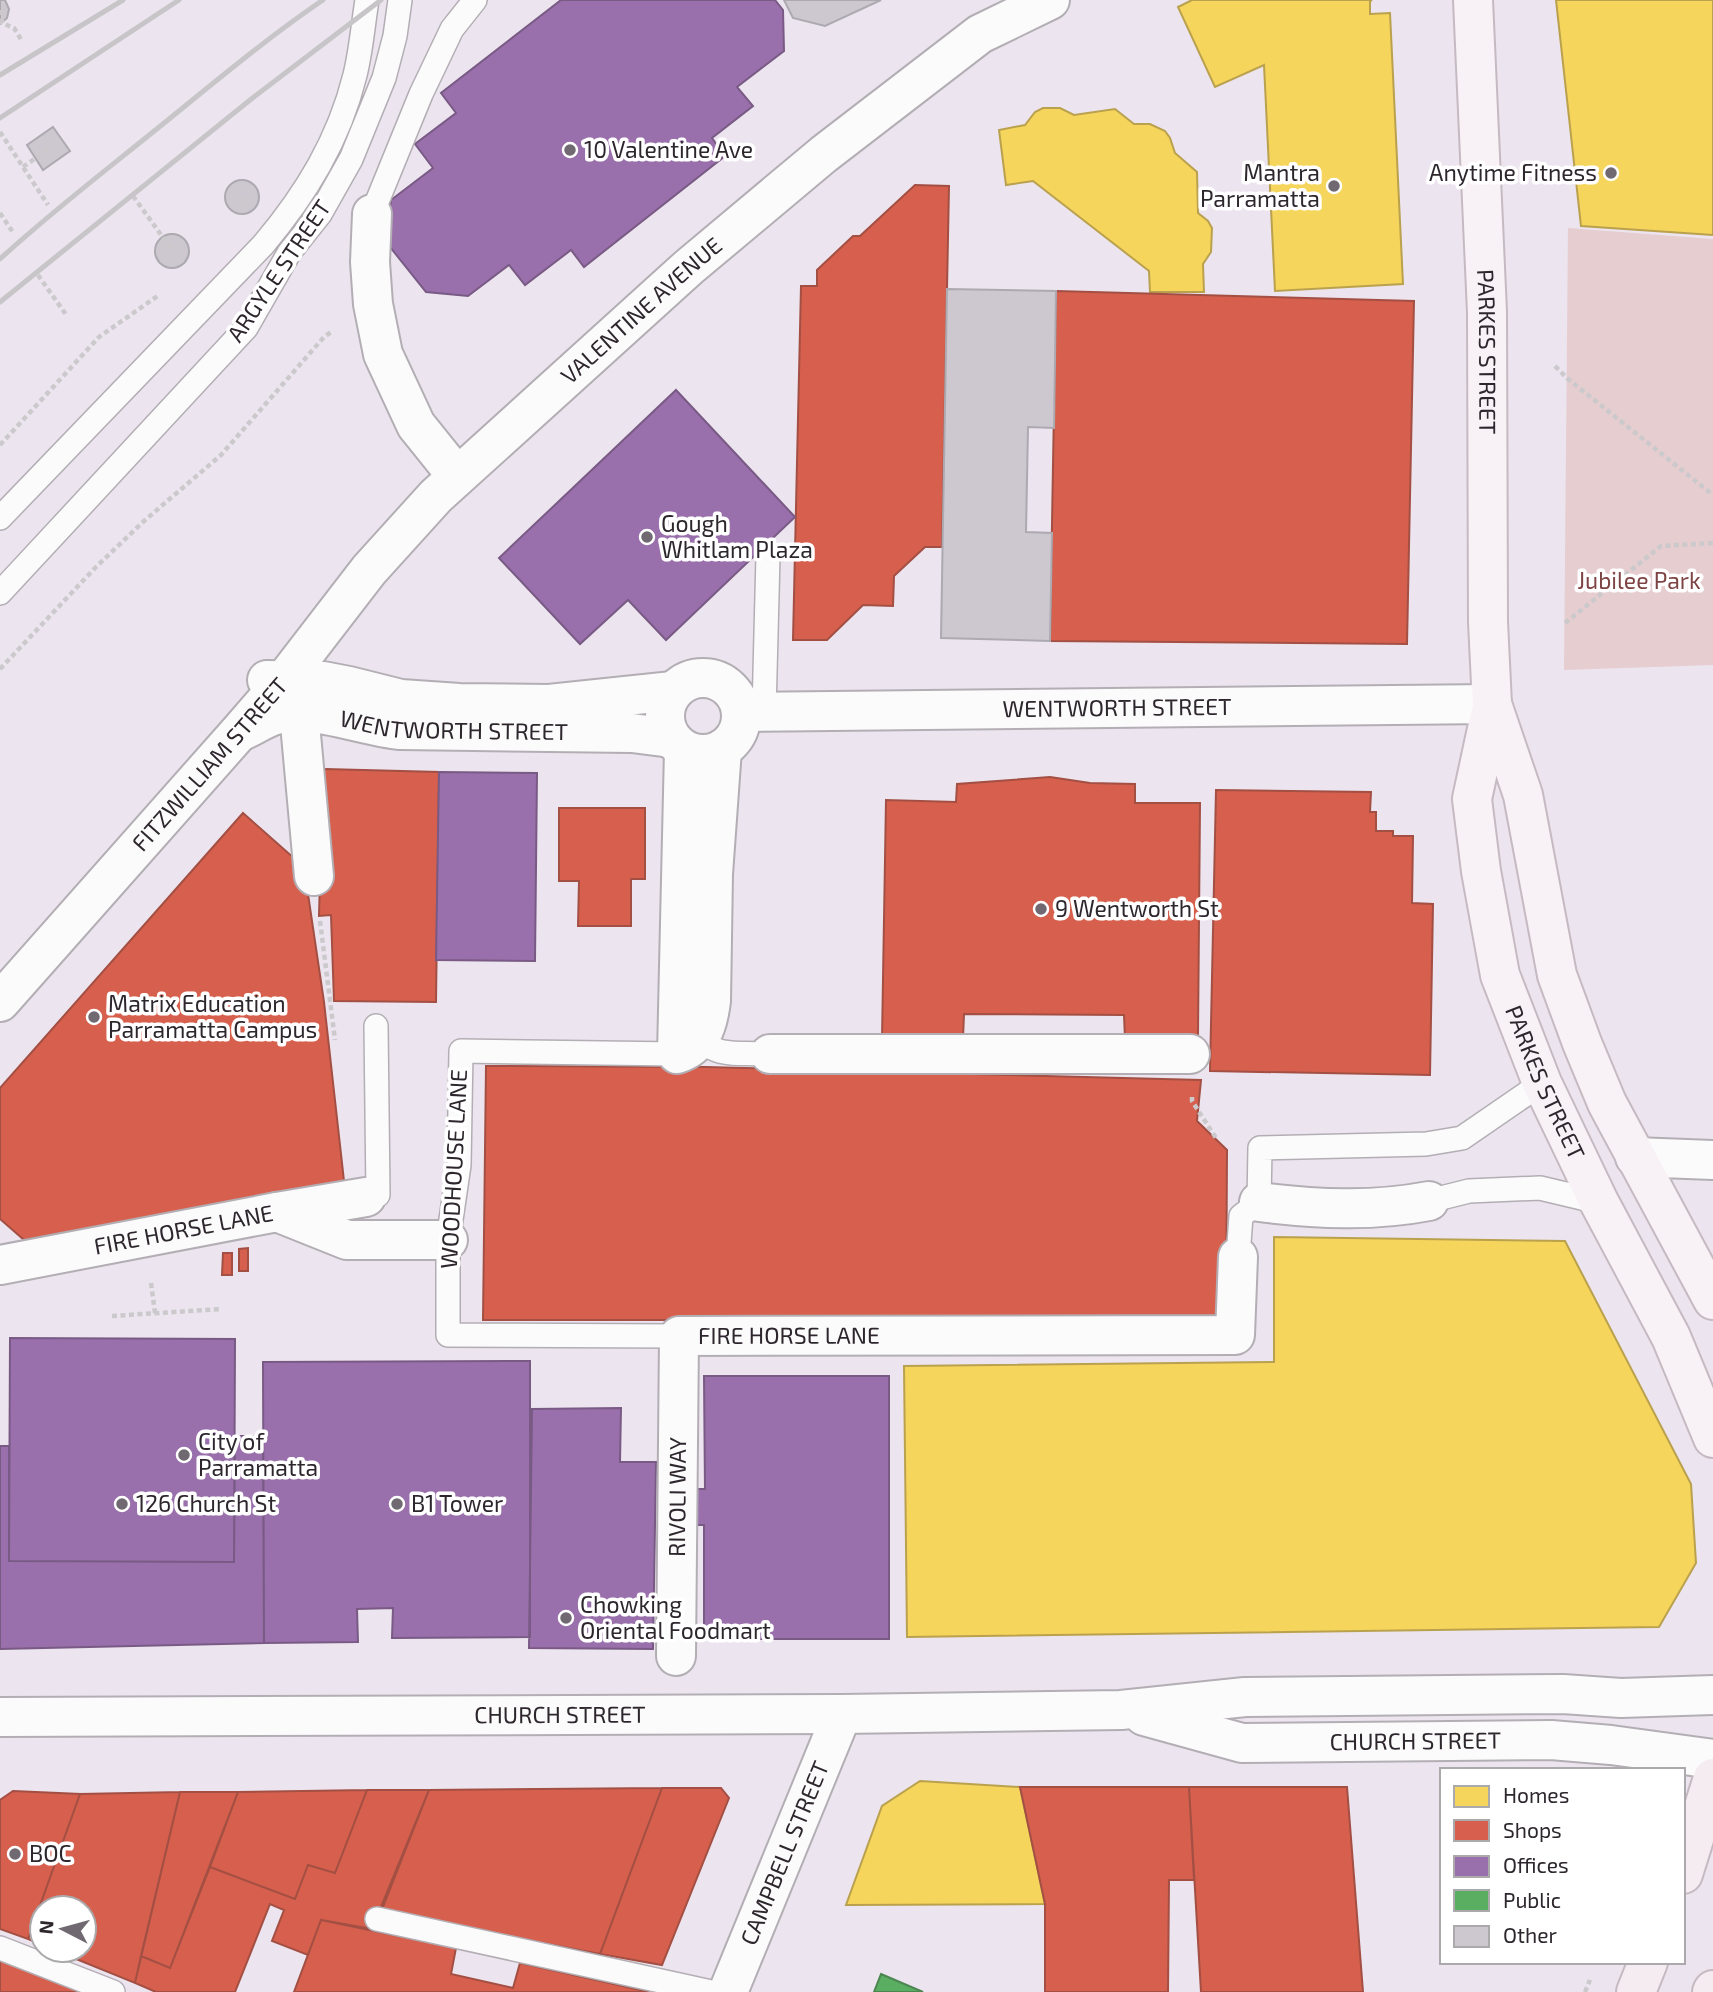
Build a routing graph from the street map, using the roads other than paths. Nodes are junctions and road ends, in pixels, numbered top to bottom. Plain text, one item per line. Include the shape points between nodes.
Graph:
1 (367, 0) edge
2 (400, 0) edge
3 (475, 0) edge
4 (1050, 0) edge
5 (1473, 0) edge
6 (372, 214) joint
7 (457, 476) junction
8 (0, 518) edge
9 (768, 556) dead end
10 (0, 593) edge
11 (343, 601) junction
12 (349, 685) junction
13 (673, 691) junction
14 (292, 696) junction
15 (1492, 704) junction
16 (753, 711) junction
17 (240, 731) joint
18 (678, 744) junction
19 (722, 749) junction
20 (314, 876) road end
21 (0, 966) edge
22 (0, 1002) edge
23 (376, 1026) dead end
24 (685, 1039) junction
25 (597, 1053) junction
26 (1190, 1054) dead end
27 (780, 1062) joint
28 (553, 1068) dead end
29 (1542, 1083) junction
30 (1635, 1157) junction
31 (1713, 1160) edge
32 (366, 1197) joint
33 (1430, 1201) joint
34 (1259, 1202) junction
35 (1599, 1202) junction
36 (277, 1212) junction
37 (448, 1240) junction
38 (1238, 1257) joint
39 (0, 1265) edge
40 (1711, 1287) edge
41 (679, 1336) junction
42 (1713, 1438) edge
43 (676, 1656) dead end
44 (1713, 1695) edge
45 (1121, 1710) junction
46 (842, 1714) junction
47 (0, 1717) edge
48 (1713, 1759) edge
49 (1713, 1779) edge
50 (1685, 1868) edge
51 (377, 1919) dead end
52 (0, 1948) edge
53 (1647, 1964) edge
54 (113, 1992) edge
55 (711, 1992) edge
56 (728, 1992) edge
57 (1636, 1992) edge

1 - 8 lane, ARGYLE STREET via 355,74 342,115 314,177 293,210
2 - 10 lane, ARGYLE STREET via 384,78 351,159 246,328
3 - 6 lane via 452,29
4 - 7 street, VALENTINE AVENUE via 980,34 824,154 689,267
5 - 15 main road, PARKES STREET via 1487,313
6 - 7 street via 373,304 383,354 416,425
7 - 11 street, VALENTINE AVENUE
9 - 16 lane
11 - 12 street via 335,629 334,666
11 - 14 street, VALENTINE AVENUE
12 - 13 street, WENTWORTH STREET via 401,699 459,703 549,704
12 - 14 street, WENTWORTH STREET via 303,679
13 - 16 street via 692,679 714,678
13 - 18 street via 664,712
14 - 17 street, WENTWORTH STREET via 278,714
14 - 18 street, WENTWORTH STREET via 331,716 379,728 632,733
14 - 20 street
14 - 21 street, FITZWILLIAM STREET via 266,680 247,687
15 - 16 street, WENTWORTH STREET
15 - 29 main road, PARKES STREET via 1472,799 1481,872 1500,975
15 - 30 main road, PARKES STREET via 1522,795 1557,975 1592,1067
16 - 19 street
17 - 22 street, FITZWILLIAM STREET
18 - 19 street via 702,754
18 - 24 street
19 - 24 street via 709,1019
23 - 32 lane via 378,1195
24 - 25 lane, WOODHOUSE LANE
24 - 27 lane via 722,1052
25 - 28 lane
25 - 37 lane, WOODHOUSE LANE via 461,1051 459,1165
26 - 27 street
29 - 34 lane via 1462,1138 1426,1144 1260,1148
29 - 35 main road, PARKES STREET
30 - 31 street
30 - 40 main road, PARKES STREET
32 - 36 street
33 - 34 street via 1392,1208 1306,1208
33 - 35 lane via 1469,1191 1540,1188
34 - 38 lane via 1241,1216
35 - 42 main road, PARKES STREET via 1671,1337
36 - 37 street, FIRE HORSE LANE via 347,1240
36 - 39 street, FIRE HORSE LANE
37 - 41 lane, WOODHOUSE LANE via 448,1335
38 - 41 street, FIRE HORSE LANE via 1235,1335
41 - 43 street, RIVOLI WAY
44 - 45 street, CHURCH STREET via 1245,1697
45 - 46 street, CHURCH STREET
45 - 48 street, CHURCH STREET via 1242,1743 1550,1740
46 - 47 street, CHURCH STREET
46 - 56 street, CAMPBELL STREET
49 - 50 highway
51 - 55 lane
52 - 54 lane
53 - 57 highway

